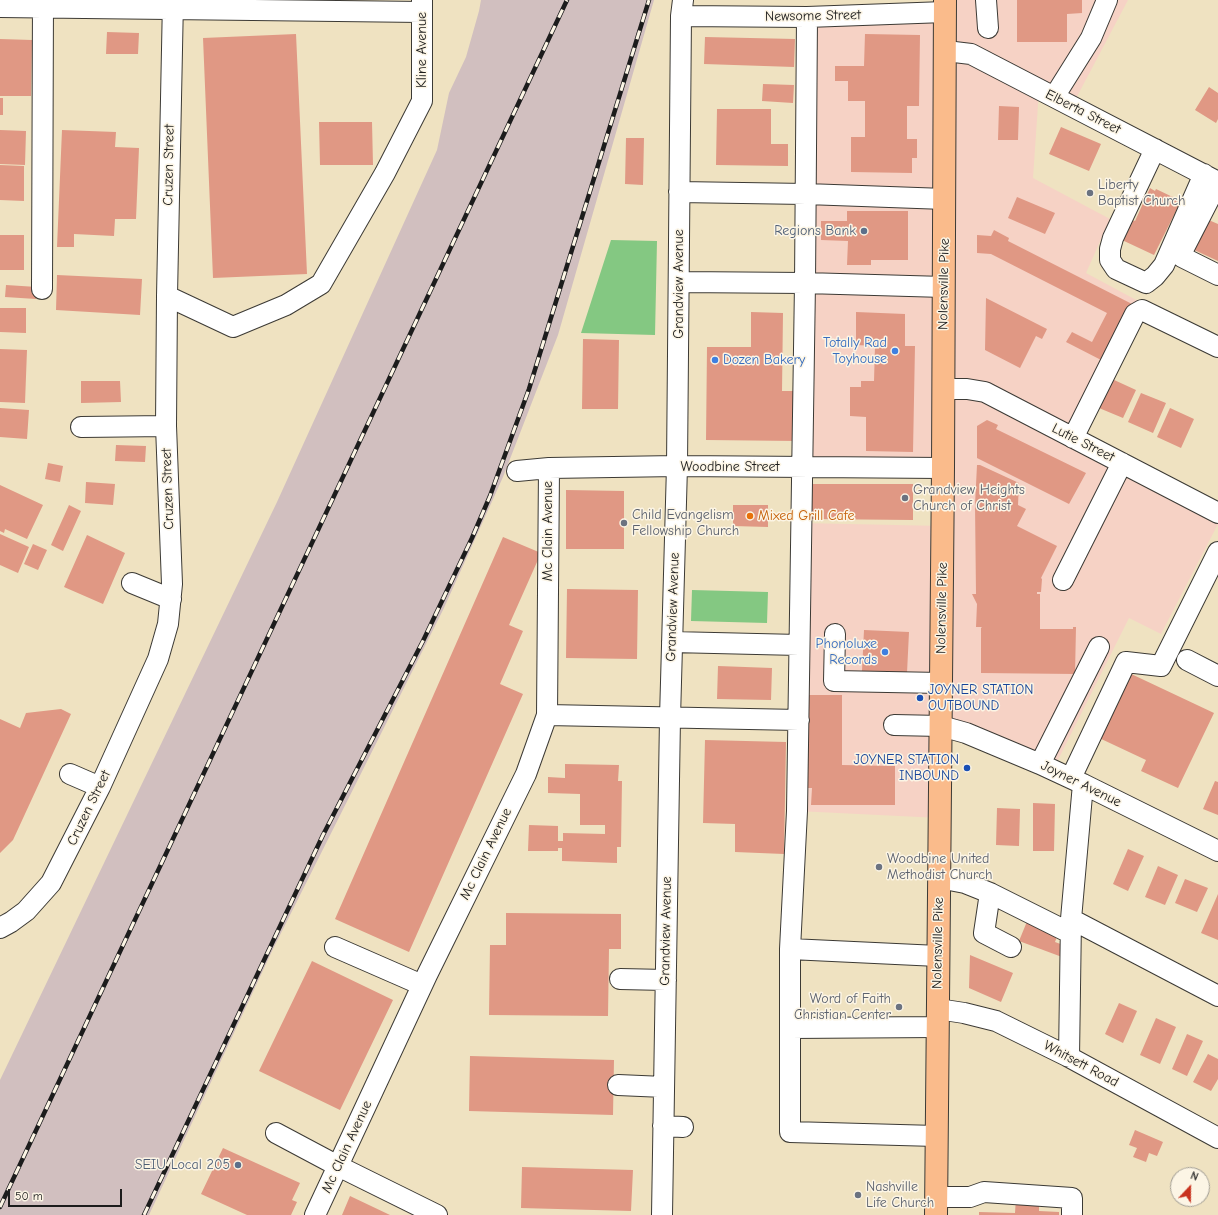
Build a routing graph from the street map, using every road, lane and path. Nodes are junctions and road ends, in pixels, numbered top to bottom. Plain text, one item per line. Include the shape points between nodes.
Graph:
1 (986, 0) edge
2 (1107, 0) edge
3 (43, 4) edge
4 (71, 4) edge
5 (173, 5) edge
6 (296, 5) edge
7 (422, 6) edge
8 (945, 6) edge
9 (0, 7) edge
10 (682, 8) edge
11 (732, 8) edge
12 (807, 17) junction
13 (988, 28) dead end
14 (946, 51) junction
15 (1054, 97) junction
16 (1155, 150) junction
17 (1213, 180) edge
18 (679, 192) junction
19 (806, 194) junction
20 (945, 198) junction
21 (1218, 275) edge
22 (679, 282) junction
23 (805, 283) junction
24 (944, 287) junction
25 (42, 289) dead end
26 (167, 296) junction
27 (1218, 347) edge
28 (943, 388) junction
29 (166, 426) junction
30 (81, 427) dead end
31 (1072, 438) junction
32 (1122, 463) junction
33 (677, 466) junction
34 (802, 467) junction
35 (549, 468) junction
36 (943, 468) junction
37 (517, 471) dead end
38 (1218, 513) edge
39 (1218, 552) edge
40 (1063, 580) dead end
41 (132, 583) dead end
42 (171, 599) junction
43 (835, 634) dead end
44 (672, 642) junction
45 (799, 645) junction
46 (1099, 648) dead end
47 (1187, 660) dead end
48 (1218, 676) edge
49 (941, 683) junction
50 (547, 715) junction
51 (670, 718) junction
52 (798, 720) junction
53 (894, 726) dead end
54 (941, 726) junction
55 (1040, 764) junction
56 (70, 774) dead end
57 (1077, 781) junction
58 (100, 787) junction
59 (1218, 851) edge
60 (939, 878) junction
61 (990, 893) junction
62 (1068, 925) junction
63 (0, 928) edge
64 (1011, 947) dead end
65 (335, 948) dead end
66 (790, 949) junction
67 (938, 956) junction
68 (620, 979) dead end
69 (666, 980) junction
70 (422, 985) junction
71 (1218, 996) edge
72 (937, 1018) junction
73 (790, 1028) junction
74 (1069, 1057) junction
75 (618, 1085) dead end
76 (664, 1086) junction
77 (663, 1126) junction
78 (683, 1127) dead end
79 (276, 1133) dead end
80 (936, 1136) junction
81 (1218, 1138) edge
82 (338, 1166) junction
83 (936, 1206) edge
84 (316, 1215) edge
85 (437, 1215) edge
86 (662, 1215) edge
87 (1072, 1215) edge

1 - 13 street
2 - 15 street via 1091,38
3 - 4 street
3 - 9 street
3 - 25 street
4 - 5 street
5 - 6 street
5 - 26 street, Cruzen Street
6 - 7 street
7 - 26 street, Kline Avenue via 422,101 385,173 321,284 286,305 233,327
8 - 12 street, Newsome Street
8 - 14 main road, Nolensville Pike
10 - 11 street, Newsome Street
10 - 18 street, Grandview Avenue
11 - 12 street, Newsome Street
12 - 19 street
14 - 15 street, Elberta Street via 971,54
14 - 20 main road, Nolensville Pike
15 - 16 street, Elberta Street
16 - 17 street, Elberta Street
16 - 17 street via 1113,238 1110,260 1116,269 1146,283 1156,276
17 - 21 street via 1182,257
18 - 19 street
18 - 22 street, Grandview Avenue
19 - 20 street
19 - 23 street
20 - 24 main road, Nolensville Pike
22 - 23 street
22 - 33 street, Grandview Avenue
23 - 24 street
23 - 34 street
24 - 28 main road, Nolensville Pike
26 - 29 street, Cruzen Street
27 - 31 street via 1142,310 1135,314
28 - 31 street, Lutie Street via 985,392
28 - 36 main road, Nolensville Pike
29 - 30 street
29 - 42 street, Cruzen Street
31 - 32 street, Lutie Street
32 - 38 street, Lutie Street
32 - 40 street
33 - 34 street, Woodbine Street
33 - 35 street, Woodbine Street
33 - 44 street, Grandview Avenue
34 - 36 street, Woodbine Street
34 - 45 street
35 - 37 street, Woodbine Street
35 - 50 street, Mc Clain Avenue
36 - 49 main road, Nolensville Pike
39 - 57 street via 1161,666 1126,662
41 - 42 street
42 - 58 street, Cruzen Street via 168,624 158,658
43 - 49 street via 834,681
44 - 45 street
44 - 51 street, Grandview Avenue
45 - 52 street
46 - 55 street
47 - 48 street
49 - 54 main road, Nolensville Pike
50 - 51 street
50 - 70 street, Mc Clain Avenue via 526,774
51 - 52 street
51 - 69 street, Grandview Avenue
52 - 66 street via 797,811
53 - 54 street, Joyner Avenue
54 - 55 street, Joyner Avenue via 966,733
54 - 60 main road, Nolensville Pike
55 - 57 street, Joyner Avenue
56 - 58 street
57 - 59 street, Joyner Avenue
57 - 62 street
58 - 63 street, Cruzen Street via 51,883 26,910
60 - 61 street via 965,883
60 - 67 main road, Nolensville Pike
61 - 62 street
61 - 64 street via 984,933
62 - 71 street
62 - 74 street
65 - 70 street
66 - 67 street
66 - 73 street
67 - 72 main road, Nolensville Pike
68 - 69 street
69 - 76 street, Grandview Avenue
70 - 82 street, Mc Clain Avenue
72 - 73 street, Whitsett Road
72 - 74 street, Whitsett Road via 964,1013 996,1021
72 - 80 main road, Nolensville Pike
73 - 80 street via 790,1132
74 - 81 street, Whitsett Road
75 - 76 street
76 - 77 street, Grandview Avenue
77 - 78 street
77 - 86 street, Grandview Avenue
79 - 82 street
80 - 83 main road, Nolensville Pike
82 - 84 street, Mc Clain Avenue
82 - 85 street
83 - 87 street via 984,1192 1072,1198

